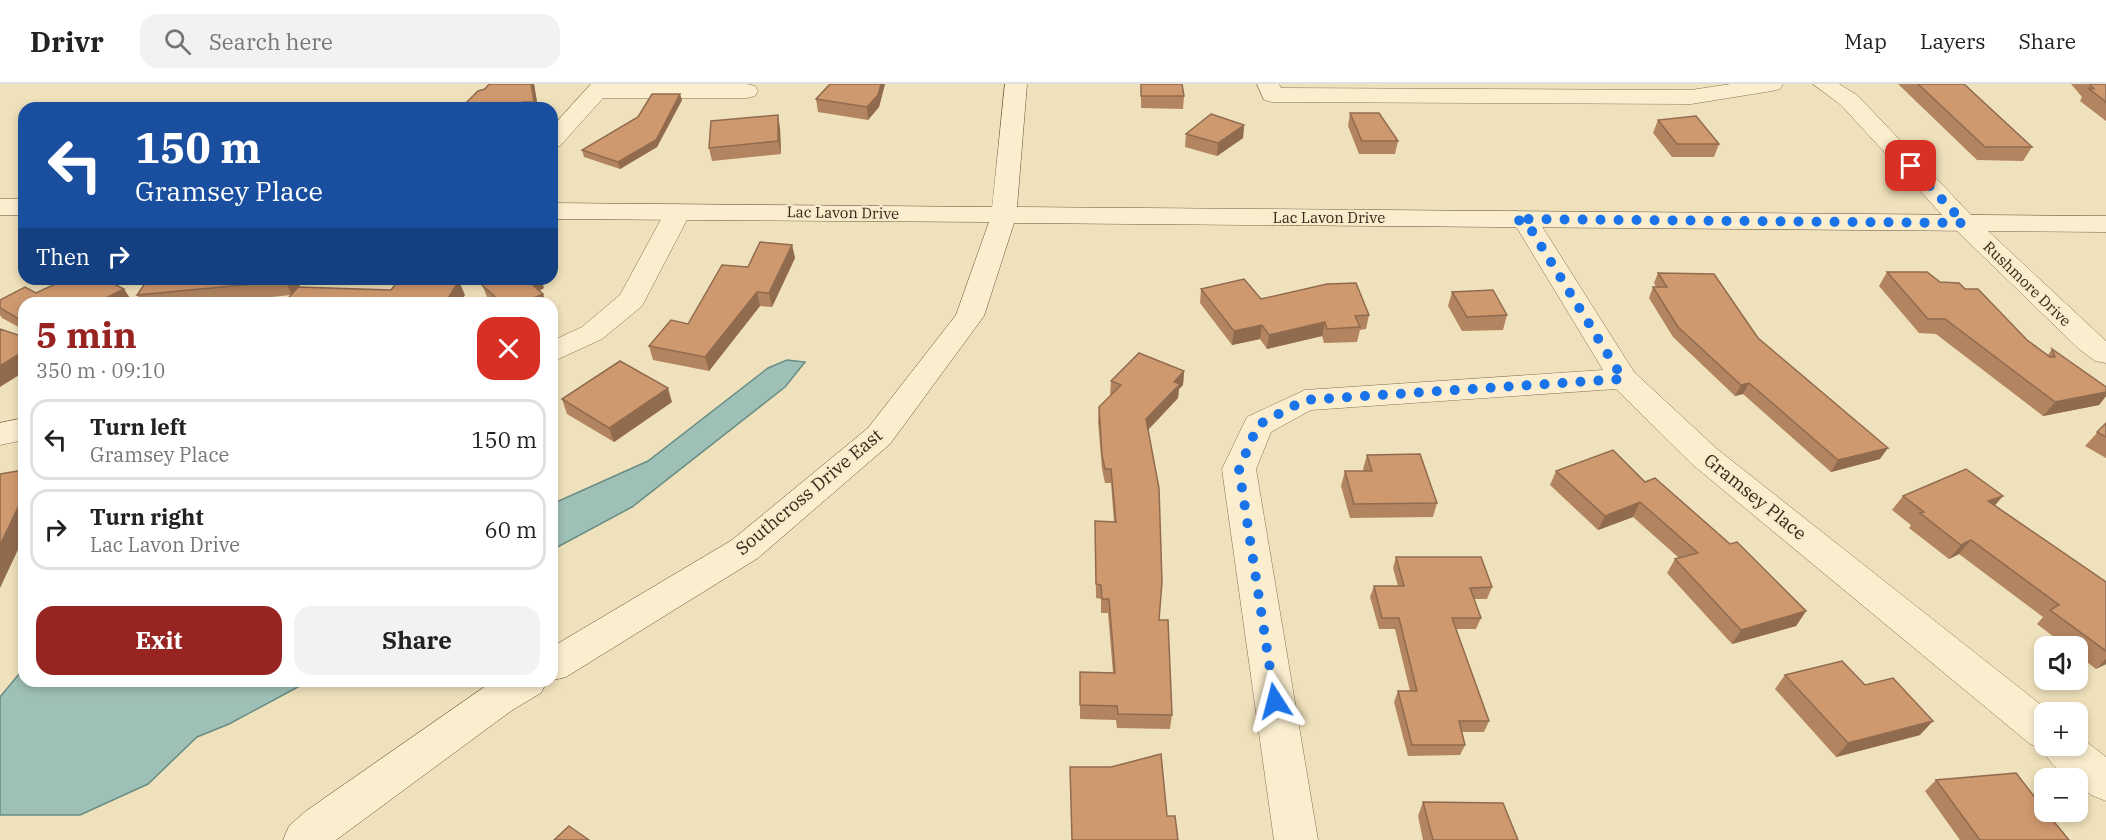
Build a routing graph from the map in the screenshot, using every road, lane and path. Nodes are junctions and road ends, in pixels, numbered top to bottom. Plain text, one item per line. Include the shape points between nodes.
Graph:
1 (1016, 84) edge
2 (1268, 84) edge
3 (1772, 84) edge
4 (1824, 84) edge
5 (599, 87) edge
6 (747, 91) dead end
7 (558, 134) edge
8 (0, 207) edge
9 (18, 207) edge
10 (558, 211) edge
11 (678, 212) junction
12 (1004, 215) junction
13 (1515, 219) junction
14 (1964, 223) junction
15 (2106, 224) edge
16 (558, 350) edge
17 (2106, 354) edge
18 (1623, 379) junction
19 (18, 430) edge
20 (0, 434) edge
21 (558, 662) edge
22 (518, 687) edge
23 (2034, 724) edge
24 (2074, 756) edge
25 (2106, 782) edge
26 (305, 840) edge
27 (1296, 840) edge

1 - 12 street, Southcross Drive East
2 - 3 street via 1272,94 1691,97
4 - 14 street, Rushmore Drive via 1849,100
5 - 6 street
5 - 7 street
8 - 9 street
10 - 11 street, Lac Lavon Drive
11 - 12 street, Lac Lavon Drive
11 - 16 street via 632,300 592,333
12 - 13 street, Lac Lavon Drive
12 - 21 street, Southcross Drive East via 970,316 879,436 745,549
13 - 14 street, Lac Lavon Drive
13 - 18 street, Gramsey Place via 1527,223
14 - 15 street, Lac Lavon Drive
14 - 17 street, Rushmore Drive via 2089,343
18 - 23 street, Gramsey Place via 1705,457
18 - 27 street via 1305,400 1258,425 1239,469
19 - 20 street
22 - 26 street
24 - 25 street

